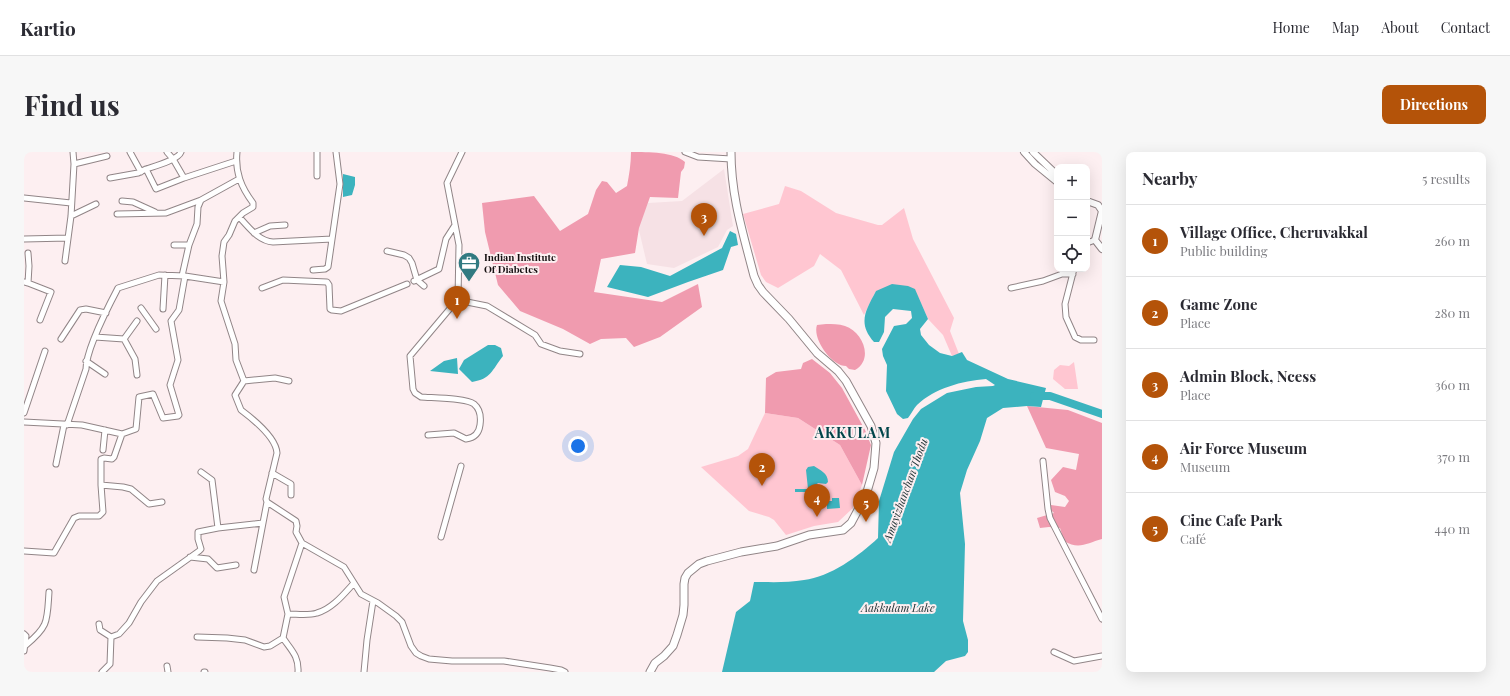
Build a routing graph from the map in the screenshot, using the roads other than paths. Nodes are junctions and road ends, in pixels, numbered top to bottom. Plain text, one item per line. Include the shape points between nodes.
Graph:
1 (73, 152) edge
2 (130, 152) edge
3 (166, 152) edge
4 (181, 152) edge
5 (237, 152) edge
6 (317, 152) edge
7 (336, 152) edge
8 (462, 152) edge
9 (686, 152) edge
10 (1024, 152) edge
11 (1033, 152) edge
12 (731, 155) edge
13 (107, 156) dead end
14 (173, 159) junction
15 (236, 161) junction
16 (74, 164) junction
17 (144, 170) junction
18 (1054, 172) edge
19 (316, 176) dead end
20 (110, 178) dead end
21 (184, 178) junction
22 (239, 179) junction
23 (1054, 180) edge
24 (24, 198) edge
25 (201, 200) junction
26 (122, 201) dead end
27 (1090, 202) edge
28 (71, 203) junction
29 (96, 204) dead end
30 (1102, 211) edge
31 (117, 214) dead end
32 (158, 214) junction
33 (71, 216) junction
34 (239, 216) junction
35 (285, 225) dead end
36 (456, 225) junction
37 (254, 232) junction
38 (24, 238) edge
39 (68, 238) junction
40 (332, 239) junction
41 (1095, 240) junction
42 (1090, 242) edge
43 (174, 245) dead end
44 (189, 245) junction
45 (1102, 249) edge
46 (387, 251) dead end
47 (28, 253) dead end
48 (65, 261) dead end
49 (313, 270) dead end
50 (1073, 272) edge
51 (165, 275) junction
52 (183, 276) junction
53 (415, 281) junction
54 (26, 282) edge
55 (224, 282) junction
56 (407, 284) dead end
57 (424, 286) dead end
58 (262, 288) dead end
59 (1011, 288) dead end
60 (458, 299) junction
61 (141, 308) dead end
62 (163, 309) dead end
63 (106, 313) junction
64 (40, 320) dead end
65 (137, 321) dead end
66 (156, 329) dead end
67 (95, 338) junction
68 (61, 339) dead end
69 (124, 339) junction
70 (1094, 340) dead end
71 (45, 351) dead end
72 (580, 354) dead end
73 (86, 361) junction
74 (105, 374) dead end
75 (137, 375) dead end
76 (244, 381) junction
77 (289, 381) dead end
78 (24, 413) edge
79 (24, 422) edge
80 (66, 425) junction
81 (105, 430) junction
82 (122, 434) junction
83 (428, 435) dead end
84 (103, 450) dead end
85 (1043, 461) dead end
86 (56, 464) dead end
87 (461, 466) dead end
88 (201, 472) dead end
89 (272, 473) junction
90 (101, 485) junction
91 (292, 495) dead end
92 (162, 502) dead end
93 (267, 502) junction
94 (263, 522) junction
95 (218, 528) junction
96 (441, 537) dead end
97 (302, 543) junction
98 (24, 552) edge
99 (190, 557) junction
100 (236, 565) dead end
101 (254, 570) dead end
102 (354, 583) junction
103 (49, 592) dead end
104 (373, 601) junction
105 (288, 614) junction
106 (1102, 619) edge
107 (99, 624) dead end
108 (24, 634) edge
109 (111, 637) junction
110 (197, 637) dead end
111 (283, 638) junction
112 (26, 644) junction
113 (24, 651) edge
114 (1054, 652) dead end
115 (1102, 656) edge
116 (102, 672) edge
117 (298, 672) edge
118 (364, 672) edge
119 (565, 672) edge
120 (650, 672) edge

1 - 16 street
2 - 17 street
3 - 14 street
4 - 14 street
5 - 15 street
6 - 19 street
7 - 40 street via 340,184
8 - 36 street via 447,183
9 - 12 street via 698,157
10 - 23 street
11 - 18 street
12 - 120 main road via 735,201 758,285 817,353 846,381 871,426 876,443 874,468 866,495 851,523 843,530 809,535 777,546 707,561 688,573 684,584 683,615 673,646 655,663
13 - 16 street
14 - 17 street
14 - 21 street
15 - 21 street
15 - 22 street
16 - 28 street
17 - 20 street
17 - 21 street via 156,188
22 - 25 street
22 - 34 street via 253,207
24 - 28 street
25 - 32 street via 168,213
25 - 44 street via 197,224
26 - 32 street via 133,202
27 - 30 street via 1098,205
28 - 33 street
29 - 33 street
30 - 41 street
31 - 32 street
33 - 39 street
34 - 37 street
34 - 55 street via 224,242
35 - 37 street via 270,226
36 - 53 street via 446,239 439,269
36 - 60 street via 459,245
37 - 40 street via 269,241
38 - 39 street
39 - 48 street
40 - 49 street via 327,268
41 - 42 street
41 - 45 street
43 - 44 street
44 - 52 street
46 - 53 street via 409,258
47 - 54 street
50 - 59 street
50 - 70 street via 1065,304 1066,318 1075,337 1081,340
51 - 52 street
51 - 62 street
51 - 63 street via 118,288
52 - 55 street
52 - 82 street via 179,310 171,321 178,360 170,385 179,414 163,418 153,394 139,397 136,428
53 - 57 street
54 - 64 street via 50,292
55 - 76 street via 221,301
56 - 58 street via 340,311 330,309 329,284 326,282 283,280
60 - 72 street via 487,306 535,335 541,344 560,351
60 - 83 street via 410,356 413,389 421,397 466,401 475,405 481,419 479,429 474,437 466,439 454,433
61 - 66 street
63 - 67 street
63 - 68 street via 80,310
65 - 69 street
67 - 69 street
67 - 73 street
69 - 75 street via 135,359
71 - 78 street
73 - 74 street
73 - 80 street via 86,370
76 - 77 street via 275,378
76 - 89 street via 236,395 239,406 277,447
79 - 80 street
80 - 81 street via 82,425
80 - 86 street
81 - 82 street
81 - 84 street
82 - 90 street via 114,457 102,459
85 - 106 street via 1050,518
87 - 96 street
88 - 95 street via 212,480
89 - 91 street via 291,484
89 - 93 street
90 - 92 street via 127,488 149,504
90 - 98 street via 103,512 99,516 74,518 54,553
93 - 94 street
93 - 97 street via 296,521 296,532
94 - 95 street
94 - 101 street
95 - 99 street via 198,532 201,549
97 - 102 street via 344,567
97 - 105 street via 284,597
99 - 100 street via 208,559 217,568
99 - 109 street via 157,582 129,623 119,634
102 - 104 street via 361,594
102 - 105 street via 328,608 317,614
103 - 112 street via 48,612 44,625 38,635
104 - 118 street
104 - 119 street via 402,622 416,653 429,659 504,661
105 - 111 street
107 - 109 street via 100,630
108 - 112 street
109 - 116 street via 110,664
110 - 111 street via 245,640 264,647
111 - 117 street via 295,654
112 - 113 street
114 - 115 street via 1074,661

